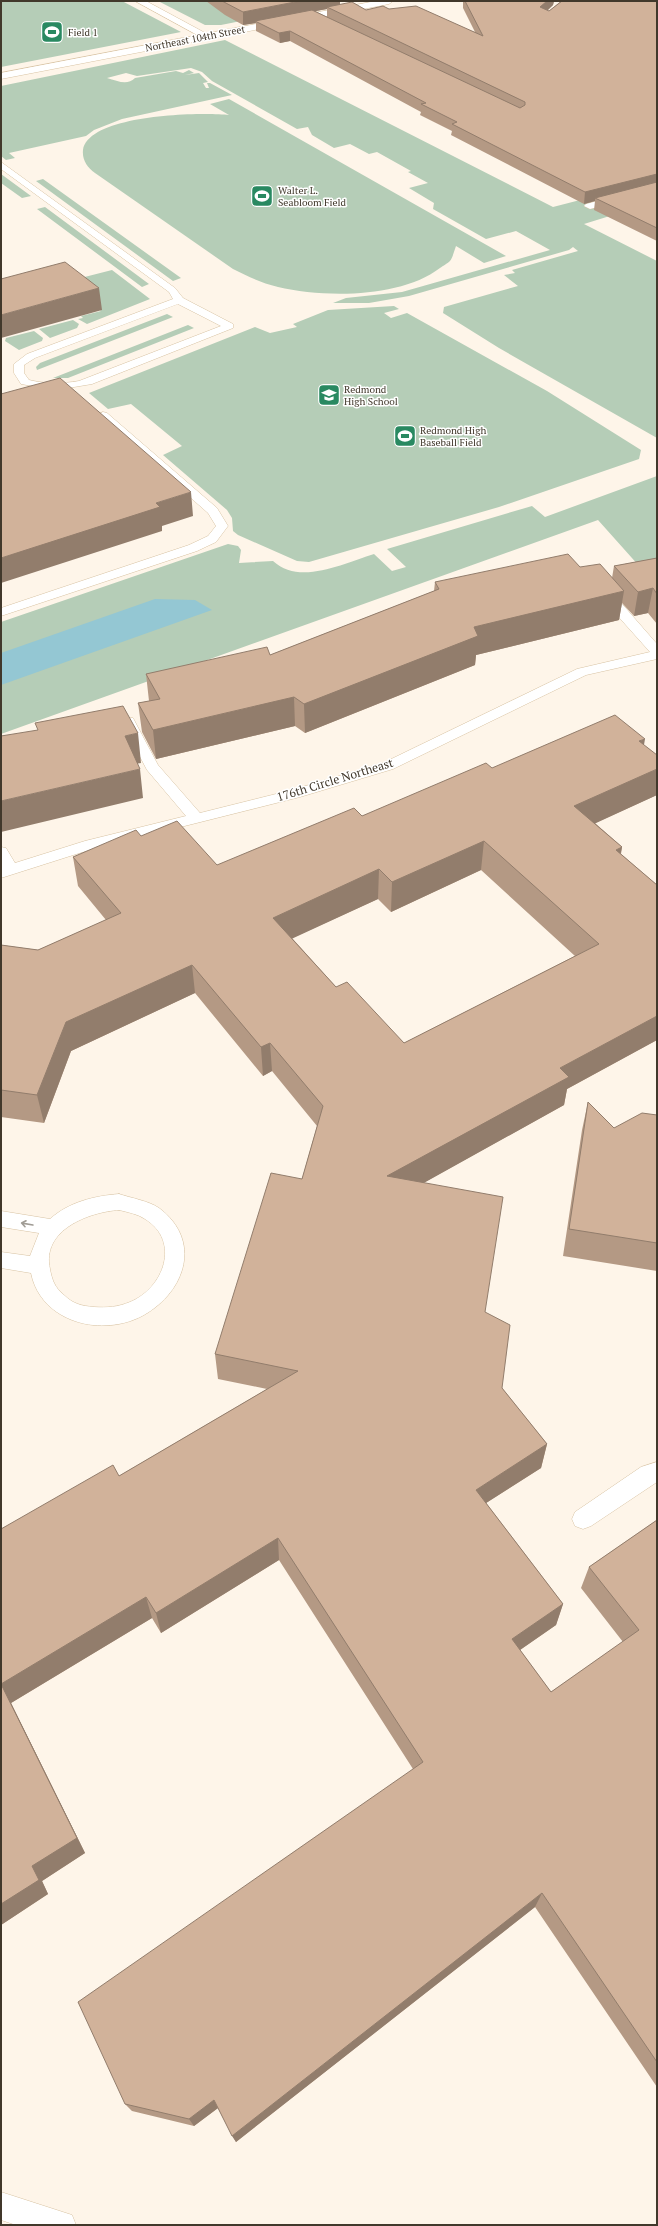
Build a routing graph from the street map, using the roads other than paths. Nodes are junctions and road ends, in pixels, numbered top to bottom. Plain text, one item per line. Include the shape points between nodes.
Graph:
1 (139, 1) edge
2 (388, 1) edge
3 (314, 16) junction
4 (329, 23) edge
5 (204, 36) junction
6 (1, 76) edge
7 (1, 165) edge
8 (657, 189) edge
9 (590, 206) dead end
10 (178, 300) junction
11 (71, 387) junction
12 (80, 395) edge
13 (91, 405) edge
14 (595, 582) edge
15 (1, 612) edge
16 (657, 652) edge
17 (657, 655) edge
18 (125, 716) edge
19 (196, 818) junction
20 (1, 852) edge
21 (6, 871) edge
22 (1, 1219) edge
23 (54, 1228) junction
24 (1, 1260) edge
25 (39, 1266) junction
26 (657, 1472) edge
27 (583, 1519) dead end
28 (1, 2206) edge
29 (62, 2225) edge

1 - 5 street
2 - 3 street, Northeast 104th Street
3 - 4 street
3 - 5 street, Northeast 104th Street
5 - 6 street, Northeast 104th Street
7 - 10 lane via 172,290
8 - 9 street
10 - 11 lane via 229,326
10 - 11 lane via 31,356 19,364 19,373 25,382 46,388
11 - 12 lane
13 - 15 lane via 213,511 222,526 212,539 193,548
14 - 16 lane
17 - 19 lane, 176th Circle Northeast via 582,672 388,766 295,794
18 - 19 lane via 152,767
19 - 21 lane, 176th Circle Northeast via 86,846
20 - 21 lane
23 -> 22 lane
23 - 25 lane via 42,1246
23 - 25 lane via 82,1208 100,1203 120,1202 138,1205 154,1213 166,1224 174,1238 177,1254 174,1270 166,1286 153,1300 136,1310 96,1318 76,1314 60,1305 48,1293 40,1278
24 - 25 lane
26 - 27 lane via 649,1474
28 - 29 lane

